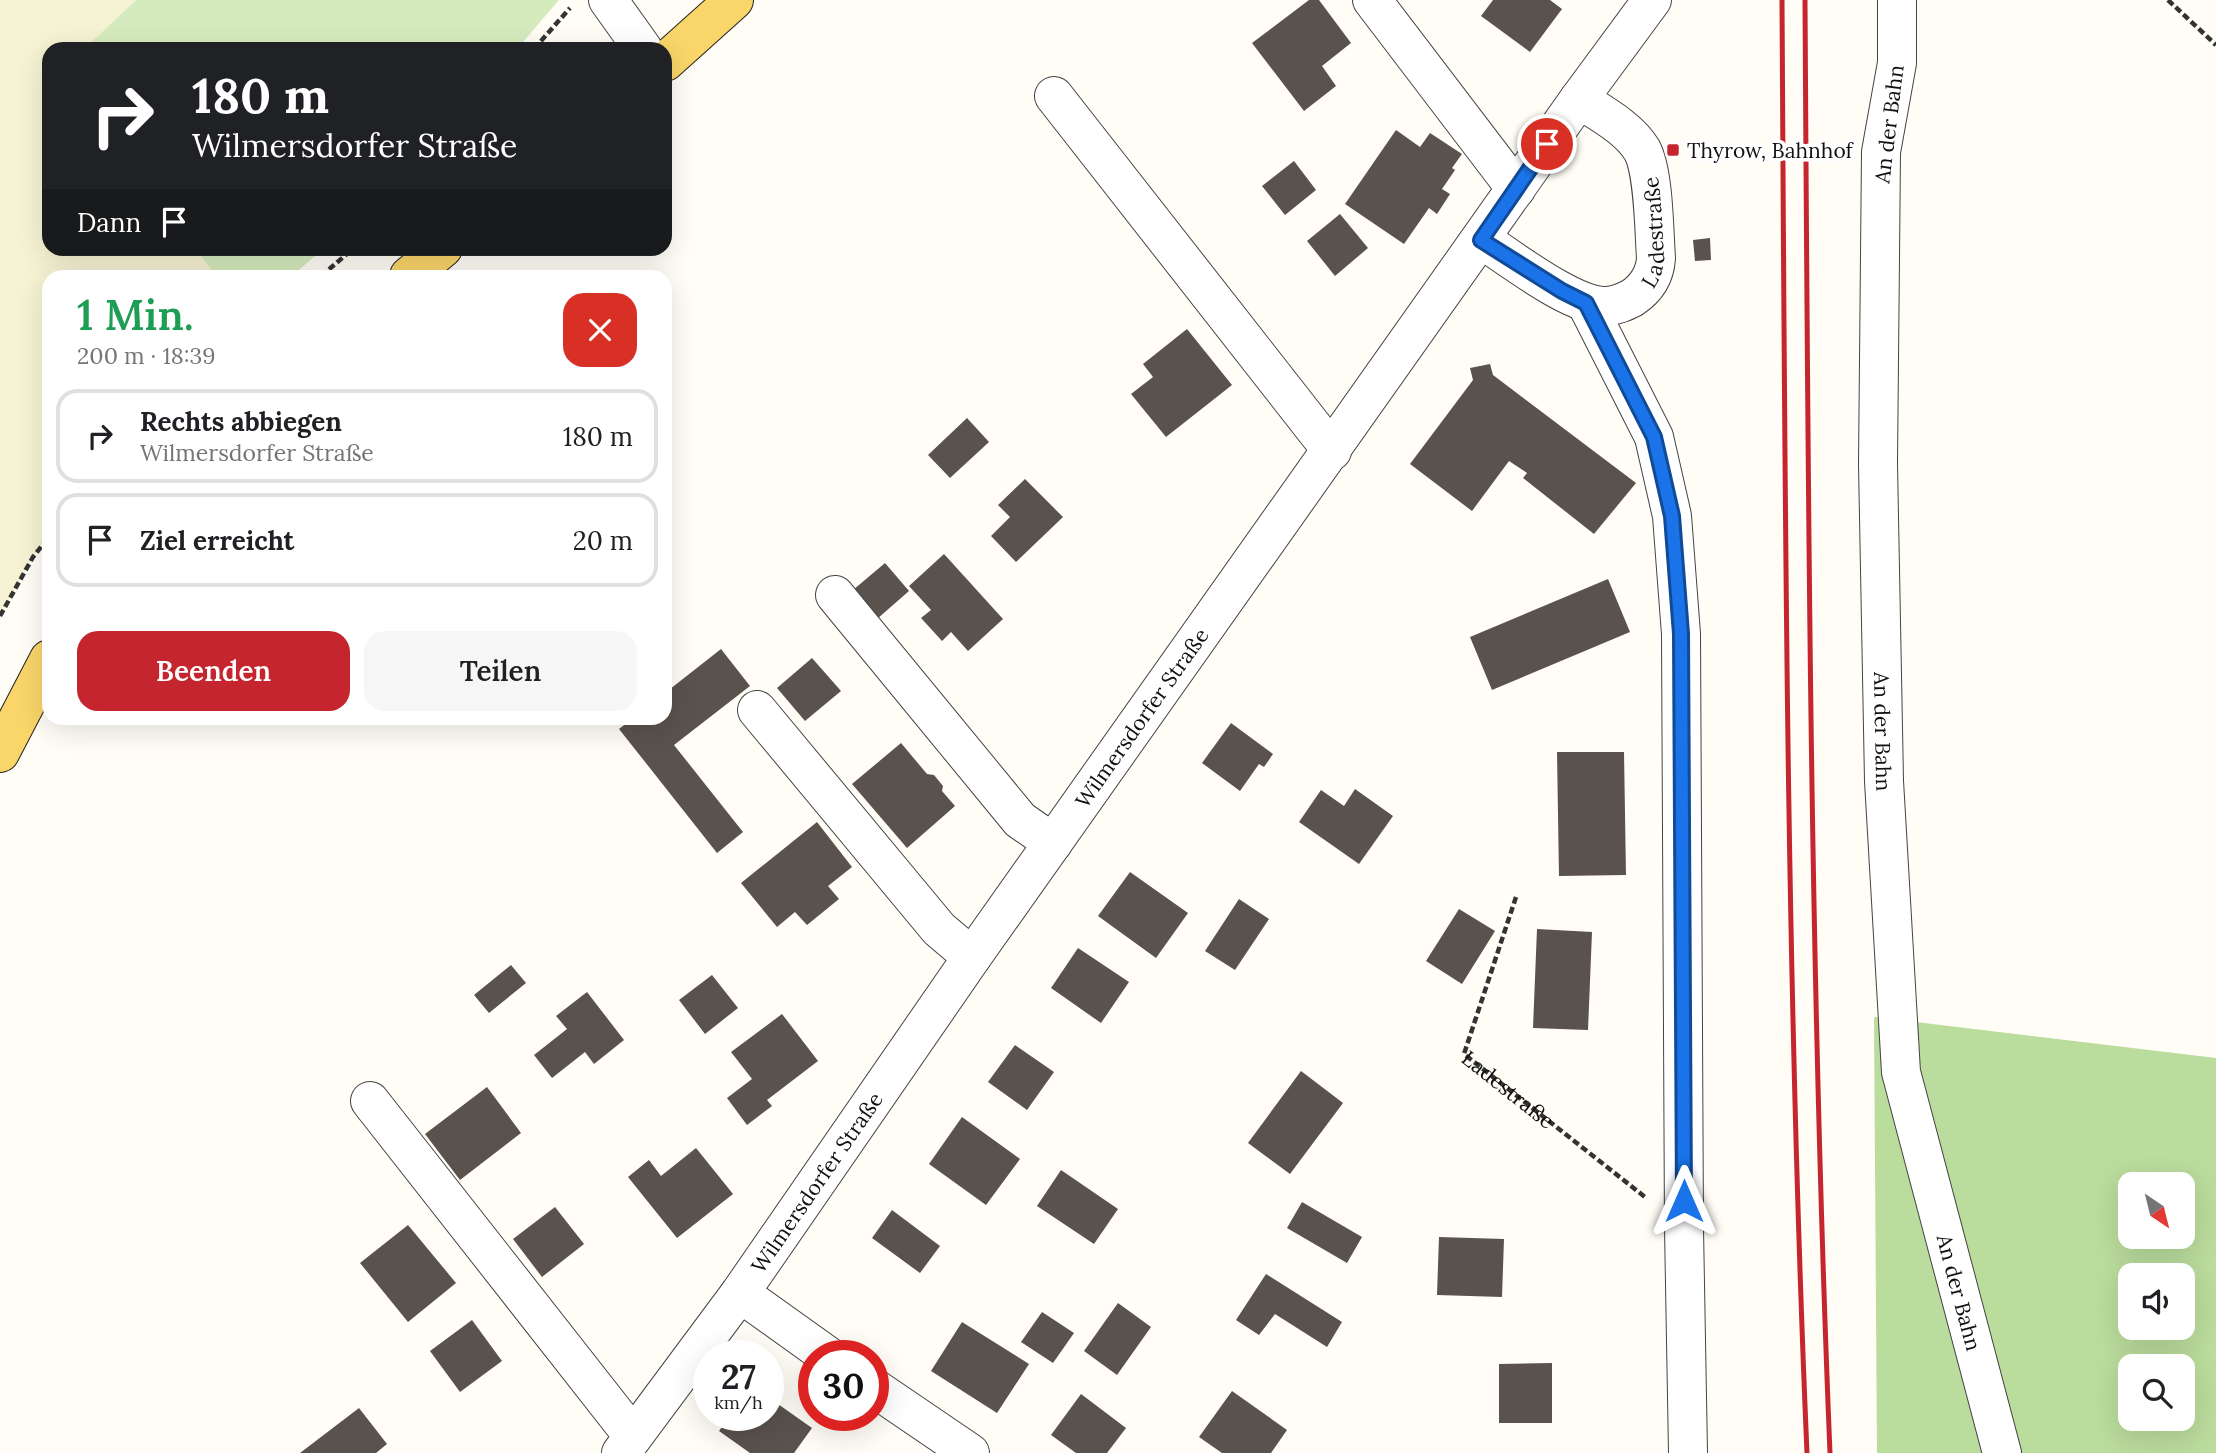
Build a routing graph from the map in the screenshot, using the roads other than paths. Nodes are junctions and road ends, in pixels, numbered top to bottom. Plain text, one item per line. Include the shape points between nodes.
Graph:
1 (608, 0) edge
2 (734, 0) edge
3 (1372, 0) edge
4 (1651, 0) edge
5 (1897, 0) edge
6 (638, 42) edge
7 (672, 56) edge
8 (1054, 96) dead end
9 (1579, 99) junction
10 (1516, 190) junction
11 (1481, 240) junction
12 (433, 256) edge
13 (416, 270) edge
14 (1586, 303) junction
15 (1332, 450) junction
16 (835, 595) dead end
17 (42, 671) edge
18 (757, 710) dead end
19 (0, 753) edge
20 (1052, 843) junction
21 (972, 957) junction
22 (370, 1101) dead end
23 (740, 1293) junction
24 (806, 1340) edge
25 (889, 1398) edge
26 (627, 1444) edge
27 (970, 1453) edge
28 (1688, 1453) edge
29 (2002, 1453) edge

1 - 6 street
2 - 7 main road
3 - 10 street
4 - 9 street, Wilmersdorfer Straße
5 - 29 street, An der Bahn via 1897,63 1881,152 1878,464 1884,781 1901,1072
8 - 15 street
9 - 10 street, Wilmersdorfer Straße
9 - 14 street, Ladestraße via 1641,148 1648,163 1657,257 1652,277 1637,295 1606,306
10 - 11 street, Wilmersdorfer Straße
11 - 14 street, Ladestraße
11 - 15 street, Wilmersdorfer Straße
12 - 13 main road
14 - 28 street via 1654,437 1672,516 1681,634
15 - 20 street, Wilmersdorfer Straße
16 - 20 street via 1020,820
17 - 19 main road
18 - 21 street via 939,929
20 - 21 street, Wilmersdorfer Straße
21 - 23 street, Wilmersdorfer Straße
22 - 26 street, Wilmersdorfer Straße
23 - 24 street
23 - 26 street, Wilmersdorfer Straße
25 - 27 street

